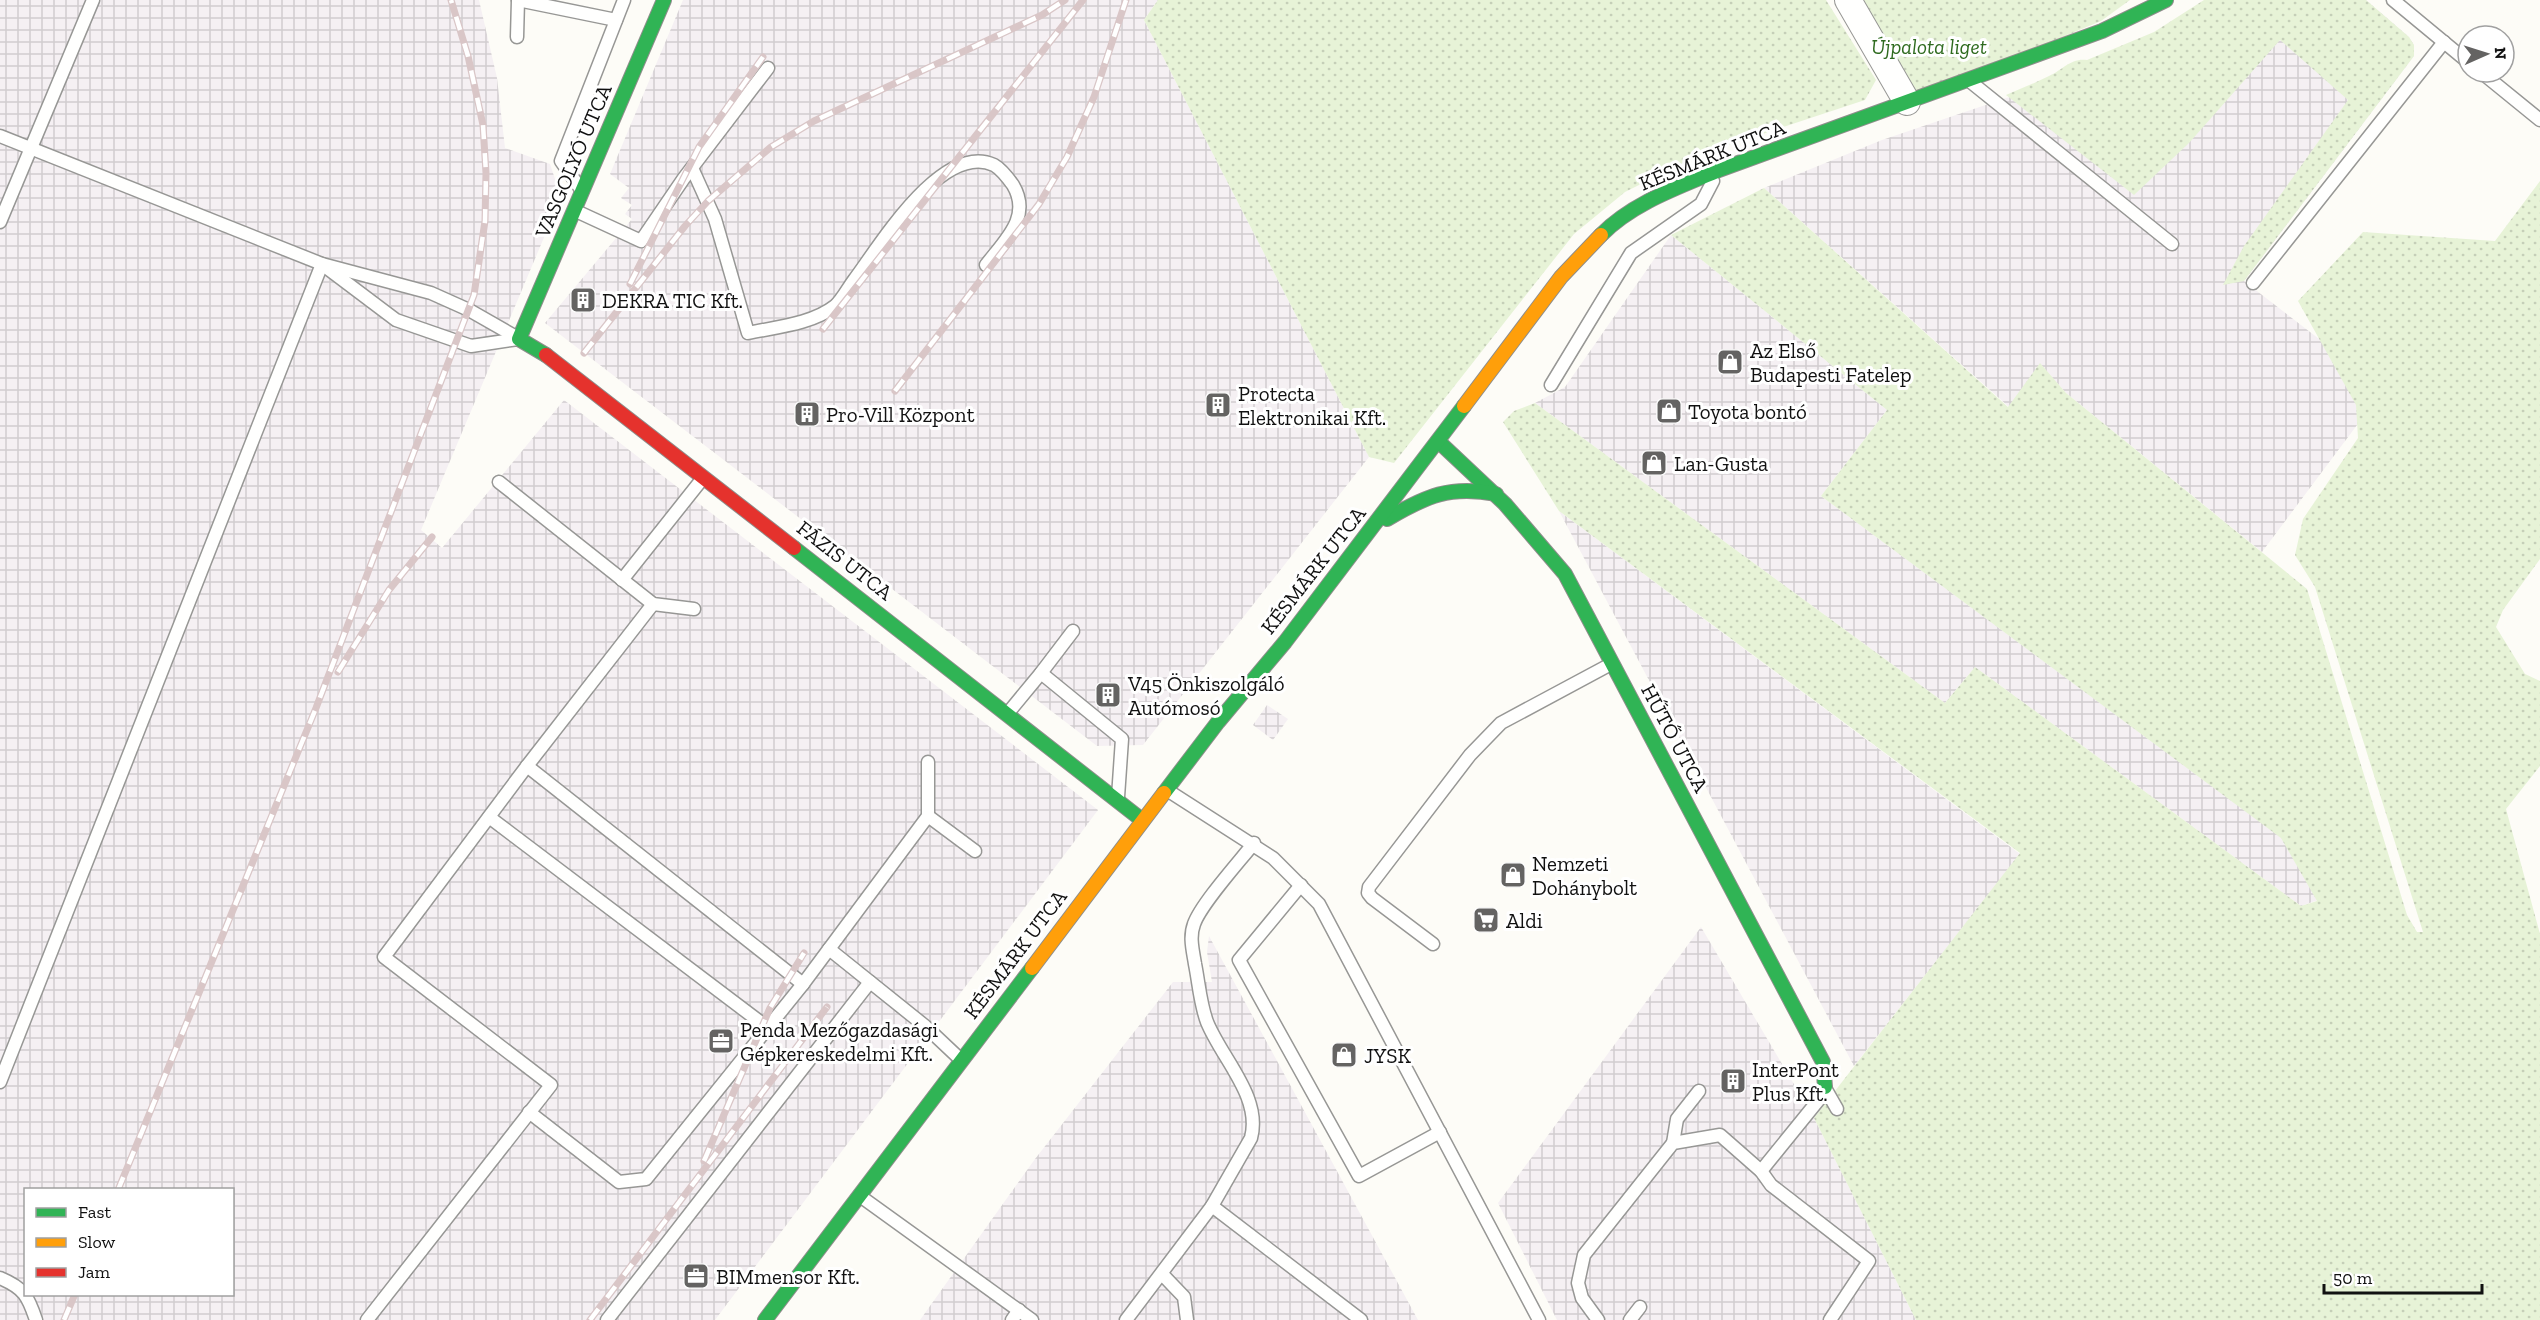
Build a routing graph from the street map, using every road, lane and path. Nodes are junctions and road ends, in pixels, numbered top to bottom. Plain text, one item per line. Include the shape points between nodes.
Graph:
1 (93, 0) edge
2 (518, 0) edge
3 (624, 0) edge
4 (664, 0) edge
5 (1848, 0) edge
6 (2166, 0) edge
7 (2393, 0) edge
8 (2120, 7) dead end
9 (616, 20) junction
10 (517, 37) dead end
11 (2444, 42) junction
12 (2049, 51) junction
13 (2456, 52) edge
14 (768, 68) dead end
15 (1969, 80) junction
16 (2496, 84) edge
17 (1907, 102) junction
18 (2540, 120) edge
19 (0, 136) edge
20 (30, 148) junction
21 (692, 168) junction
22 (1719, 170) junction
23 (584, 192) junction
24 (575, 210) junction
25 (0, 222) edge
26 (2172, 244) dead end
27 (322, 264) junction
28 (986, 265) dead end
29 (2253, 283) dead end
30 (519, 339) junction
31 (1551, 385) dead end
32 (1438, 441) junction
33 (704, 477) junction
34 (499, 482) dead end
35 (1496, 494) junction
36 (1372, 528) junction
37 (622, 580) junction
38 (652, 604) junction
39 (694, 609) dead end
40 (1073, 631) dead end
41 (1612, 663) junction
42 (1041, 673) junction
43 (1008, 713) junction
44 (928, 762) dead end
45 (527, 766) junction
46 (1167, 790) junction
47 (1118, 801) junction
48 (928, 816) junction
49 (489, 817) junction
50 (1142, 820) junction
51 (1254, 843) junction
52 (975, 851) dead end
53 (1301, 885) junction
54 (1433, 944) dead end
55 (829, 949) junction
56 (870, 982) junction
57 (803, 984) junction
58 (768, 1028) junction
59 (961, 1060) junction
60 (0, 1082) edge
61 (1825, 1087) junction
62 (1699, 1091) dead end
63 (1838, 1109) dead end
64 (529, 1112) junction
65 (1440, 1132) junction
66 (1673, 1143) junction
67 (1761, 1171) junction
68 (860, 1195) junction
69 (1212, 1206) junction
70 (1162, 1274) junction
71 (0, 1278) edge
72 (24, 1294) edge
73 (26, 1296) edge
74 (1640, 1307) dead end
75 (1015, 1315) edge
76 (36, 1320) edge
77 (367, 1320) edge
78 (608, 1320) edge
79 (765, 1320) edge
80 (1032, 1320) edge
81 (1126, 1320) edge
82 (1187, 1320) edge
83 (1361, 1320) edge
84 (1539, 1320) edge
85 (1598, 1320) edge
86 (1630, 1320) edge
87 (1830, 1320) edge

1 - 20 lane
2 - 9 lane
2 - 10 lane
3 - 9 lane
4 - 23 street, VASGOLYÓ UTCA
5 - 17 street
6 - 12 street, KÉSMÁRK UTCA
7 - 11 lane
8 - 12 street, KÉSMÁRK UTCA
9 - 23 lane via 561,161
11 - 13 lane
11 - 29 lane
12 - 15 street, KÉSMÁRK UTCA
14 - 21 lane
15 - 17 street, KÉSMÁRK UTCA
15 - 26 lane
16 - 18 lane
17 - 22 street, KÉSMÁRK UTCA
19 - 20 lane
20 - 25 lane
20 - 27 lane
21 - 24 lane via 641,241
21 - 28 lane via 715,219 748,333 813,318 836,305 933,180 961,165 980,162 994,165 1008,178 1020,209 1017,224
22 - 31 lane via 1701,204 1631,253
22 - 32 street, KÉSMÁRK UTCA via 1644,204 1604,232 1561,277
23 - 24 street, VASGOLYÓ UTCA
24 - 30 street, VASGOLYÓ UTCA
27 - 30 lane via 430,293 470,310
27 - 30 lane via 396,320 471,346
27 - 60 lane
30 - 33 street, FÁZIS UTCA via 546,355
32 - 35 street, HŰTŐ UTCA
32 - 36 street, KÉSMÁRK UTCA
33 - 37 lane
33 - 43 street, FÁZIS UTCA
34 - 37 lane
35 - 36 street via 1463,489 1427,495
35 - 41 street, HŰTŐ UTCA via 1565,574
36 - 46 street, KÉSMÁRK UTCA
37 - 38 lane
38 - 39 lane
38 - 45 lane
40 - 42 lane
41 - 54 lane via 1501,723 1470,755 1369,887 1372,898
41 - 61 street, HŰTŐ UTCA via 1823,1062
42 - 43 lane
42 - 47 lane via 1122,739
43 - 47 street, FÁZIS UTCA
44 - 48 lane
45 - 49 lane
45 - 57 lane
46 - 50 street, KÉSMÁRK UTCA
46 - 51 lane
47 - 50 street, FÁZIS UTCA
48 - 52 lane
48 - 55 lane
49 - 58 lane
49 - 64 lane via 384,957 551,1085
50 - 59 street, KÉSMÁRK UTCA
51 - 53 lane
51 - 69 lane via 1197,917 1192,930 1200,1000 1208,1024 1247,1096 1254,1128
53 - 65 lane via 1318,904
53 - 65 lane via 1239,960 1359,1176
55 - 56 lane
55 - 57 lane
56 - 59 lane
56 - 78 lane
57 - 58 lane
58 - 64 lane via 646,1179 619,1182
59 - 68 street, KÉSMÁRK UTCA
61 - 63 lane
61 - 67 lane
62 - 66 lane via 1677,1119
64 - 77 lane
65 - 84 lane
66 - 67 lane via 1720,1135
66 - 85 lane via 1584,1255 1578,1283 1582,1298
67 - 87 lane via 1771,1185 1869,1262
68 - 75 lane
68 - 79 street, KÉSMÁRK UTCA
69 - 70 lane
69 - 83 lane
70 - 81 lane
70 - 82 lane via 1184,1297
71 - 72 lane via 17,1285
73 - 76 lane
74 - 86 lane
75 - 80 lane

